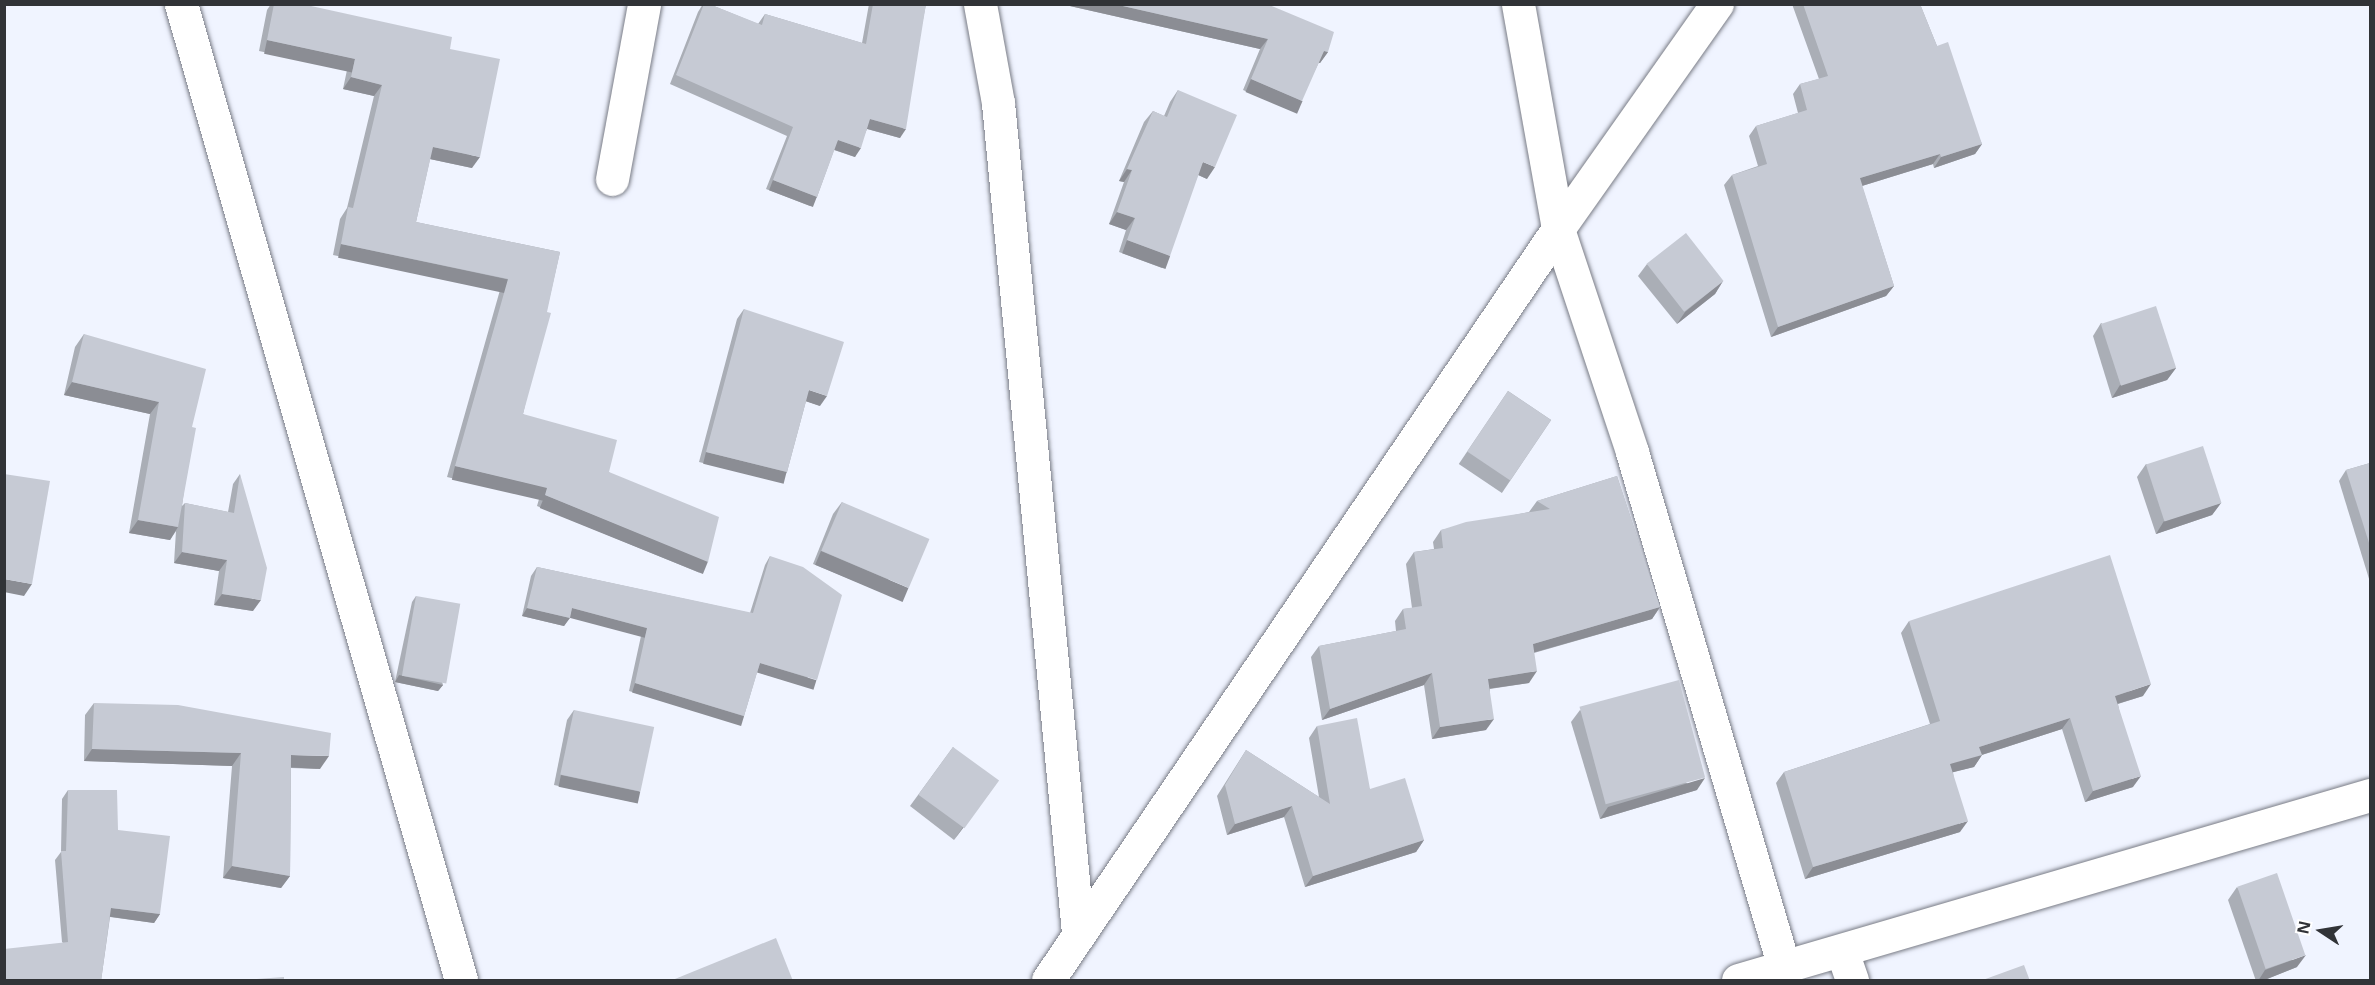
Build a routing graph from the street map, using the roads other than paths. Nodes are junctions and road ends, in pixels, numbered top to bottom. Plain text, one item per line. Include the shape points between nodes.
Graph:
1 (181, 4) edge
2 (644, 4) edge
3 (980, 4) edge
4 (1518, 4) edge
5 (1718, 4) edge
6 (612, 179) dead end
7 (1558, 229) junction
8 (2370, 795) edge
9 (1078, 932) junction
10 (1847, 966) edge
11 (1784, 967) junction
12 (461, 981) edge
13 (1048, 981) edge
14 (1738, 981) edge

1 - 12 street
2 - 6 street
3 - 9 street via 998,103
4 - 7 street
5 - 7 street
7 - 9 street
7 - 11 street via 1632,452
8 - 10 street
9 - 13 street
10 - 11 street
11 - 14 street

